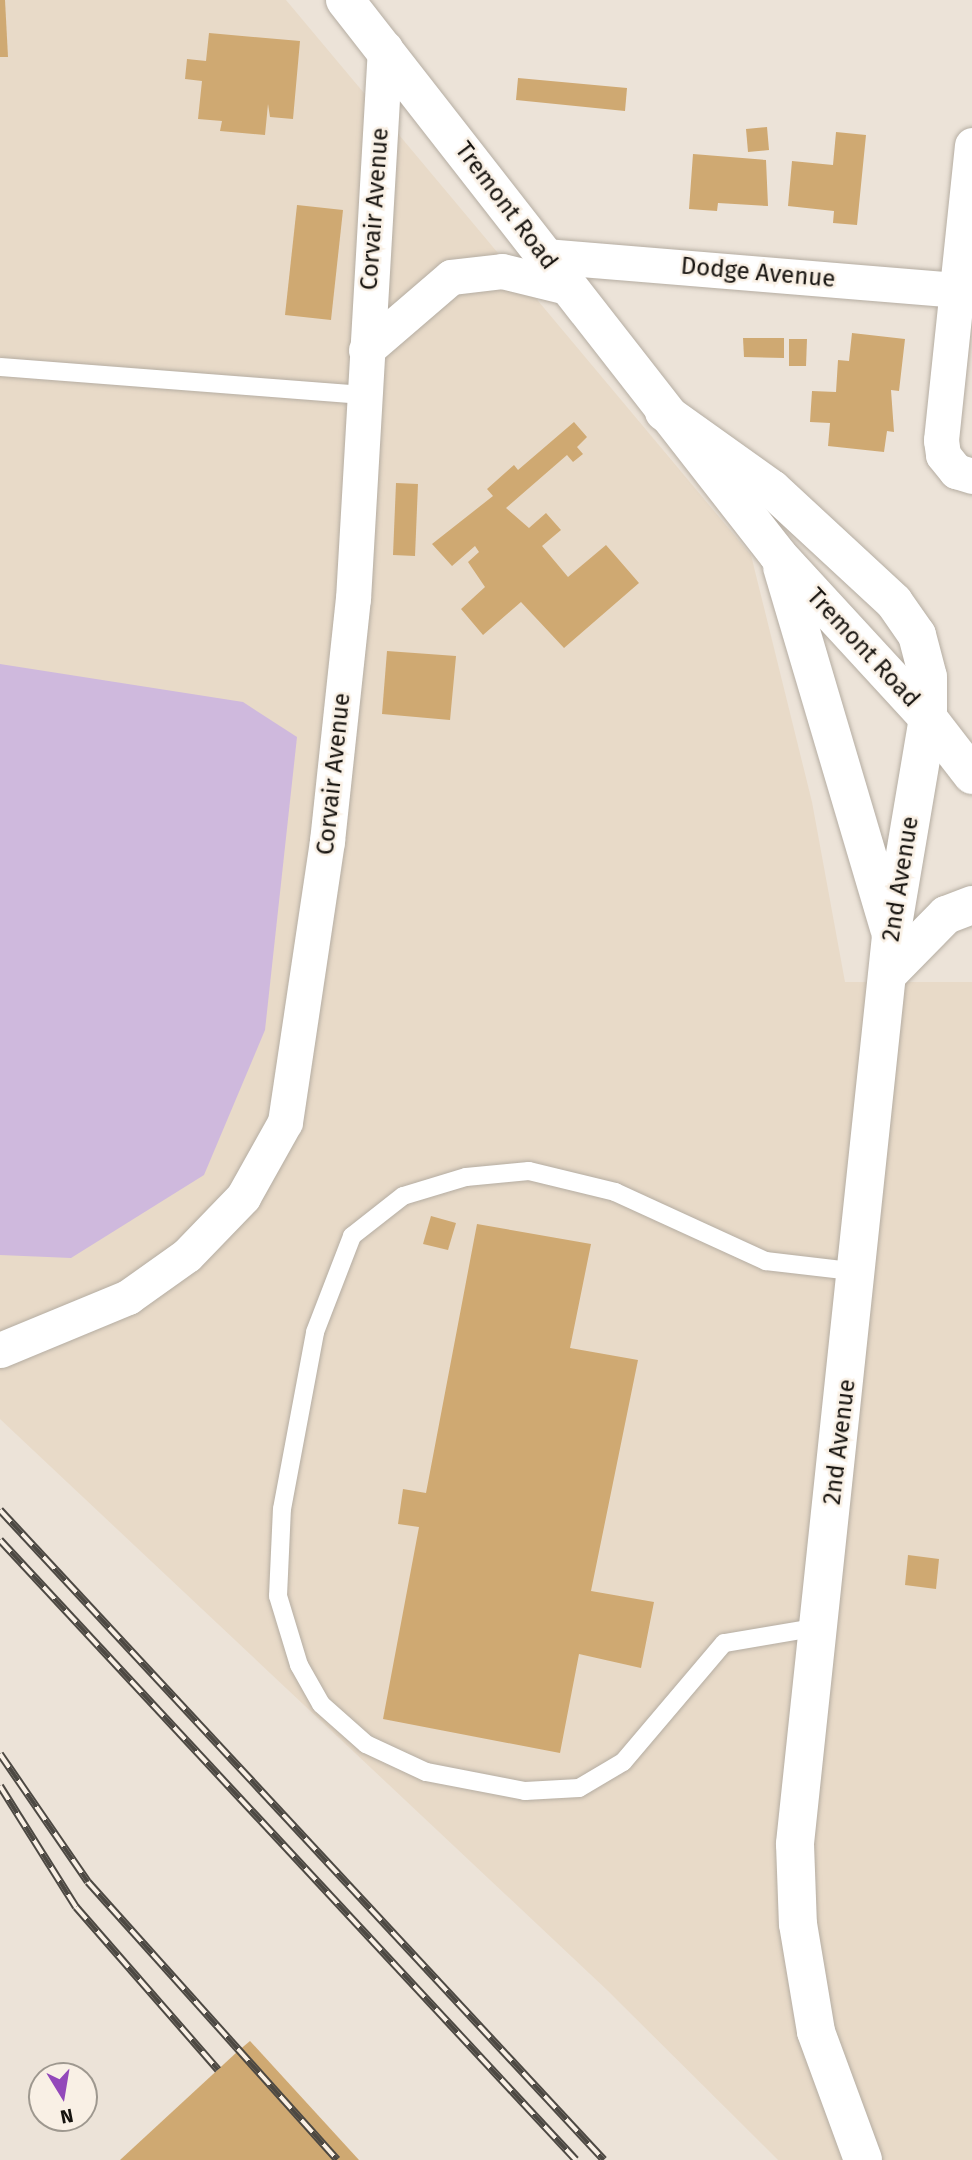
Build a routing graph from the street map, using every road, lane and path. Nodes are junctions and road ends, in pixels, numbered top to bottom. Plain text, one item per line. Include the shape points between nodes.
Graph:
1 (345, 0) edge
2 (385, 48) junction
3 (972, 145) edge
4 (544, 256) junction
5 (567, 286) junction
6 (964, 290) edge
7 (366, 349) junction
8 (0, 367) edge
9 (364, 396) junction
10 (664, 412) junction
11 (972, 476) edge
12 (778, 555) junction
13 (928, 718) junction
14 (972, 775) edge
15 (972, 905) edge
16 (891, 936) junction
17 (888, 974) junction
18 (860, 1272) junction
19 (0, 1350) edge
20 (818, 1627) junction
21 (863, 2160) edge

1 - 2 main road, Tremont Road
2 - 4 main road, Tremont Road
2 - 7 street, Corvair Avenue
3 - 6 street
4 - 5 main road, Tremont Road
4 - 6 street, Dodge Avenue
5 - 7 street via 502,271 451,277
5 - 10 main road, Tremont Road
6 - 11 street via 941,440 943,455 956,471
7 - 9 street, Corvair Avenue
8 - 9 lane
9 - 19 street, Corvair Avenue via 353,599 330,814 285,1122 243,1197 187,1255 128,1297
10 - 12 main road, Tremont Road
10 - 13 main road, Tremont Road via 772,489 894,602 917,635 928,677
12 - 13 main road, Tremont Road
12 - 16 main road
13 - 14 main road
13 - 16 main road, 2nd Avenue
15 - 17 main road via 946,915
16 - 17 main road, 2nd Avenue
17 - 18 main road, 2nd Avenue
18 - 20 main road, 2nd Avenue
18 - 20 lane via 766,1261 615,1192 529,1171 466,1177 403,1196 352,1236 324,1308 282,1509 278,1595 299,1665 321,1704 366,1744 426,1772 525,1791 579,1788 623,1762 724,1643
20 - 21 main road, 2nd Avenue via 795,1844 798,1924 816,2032

